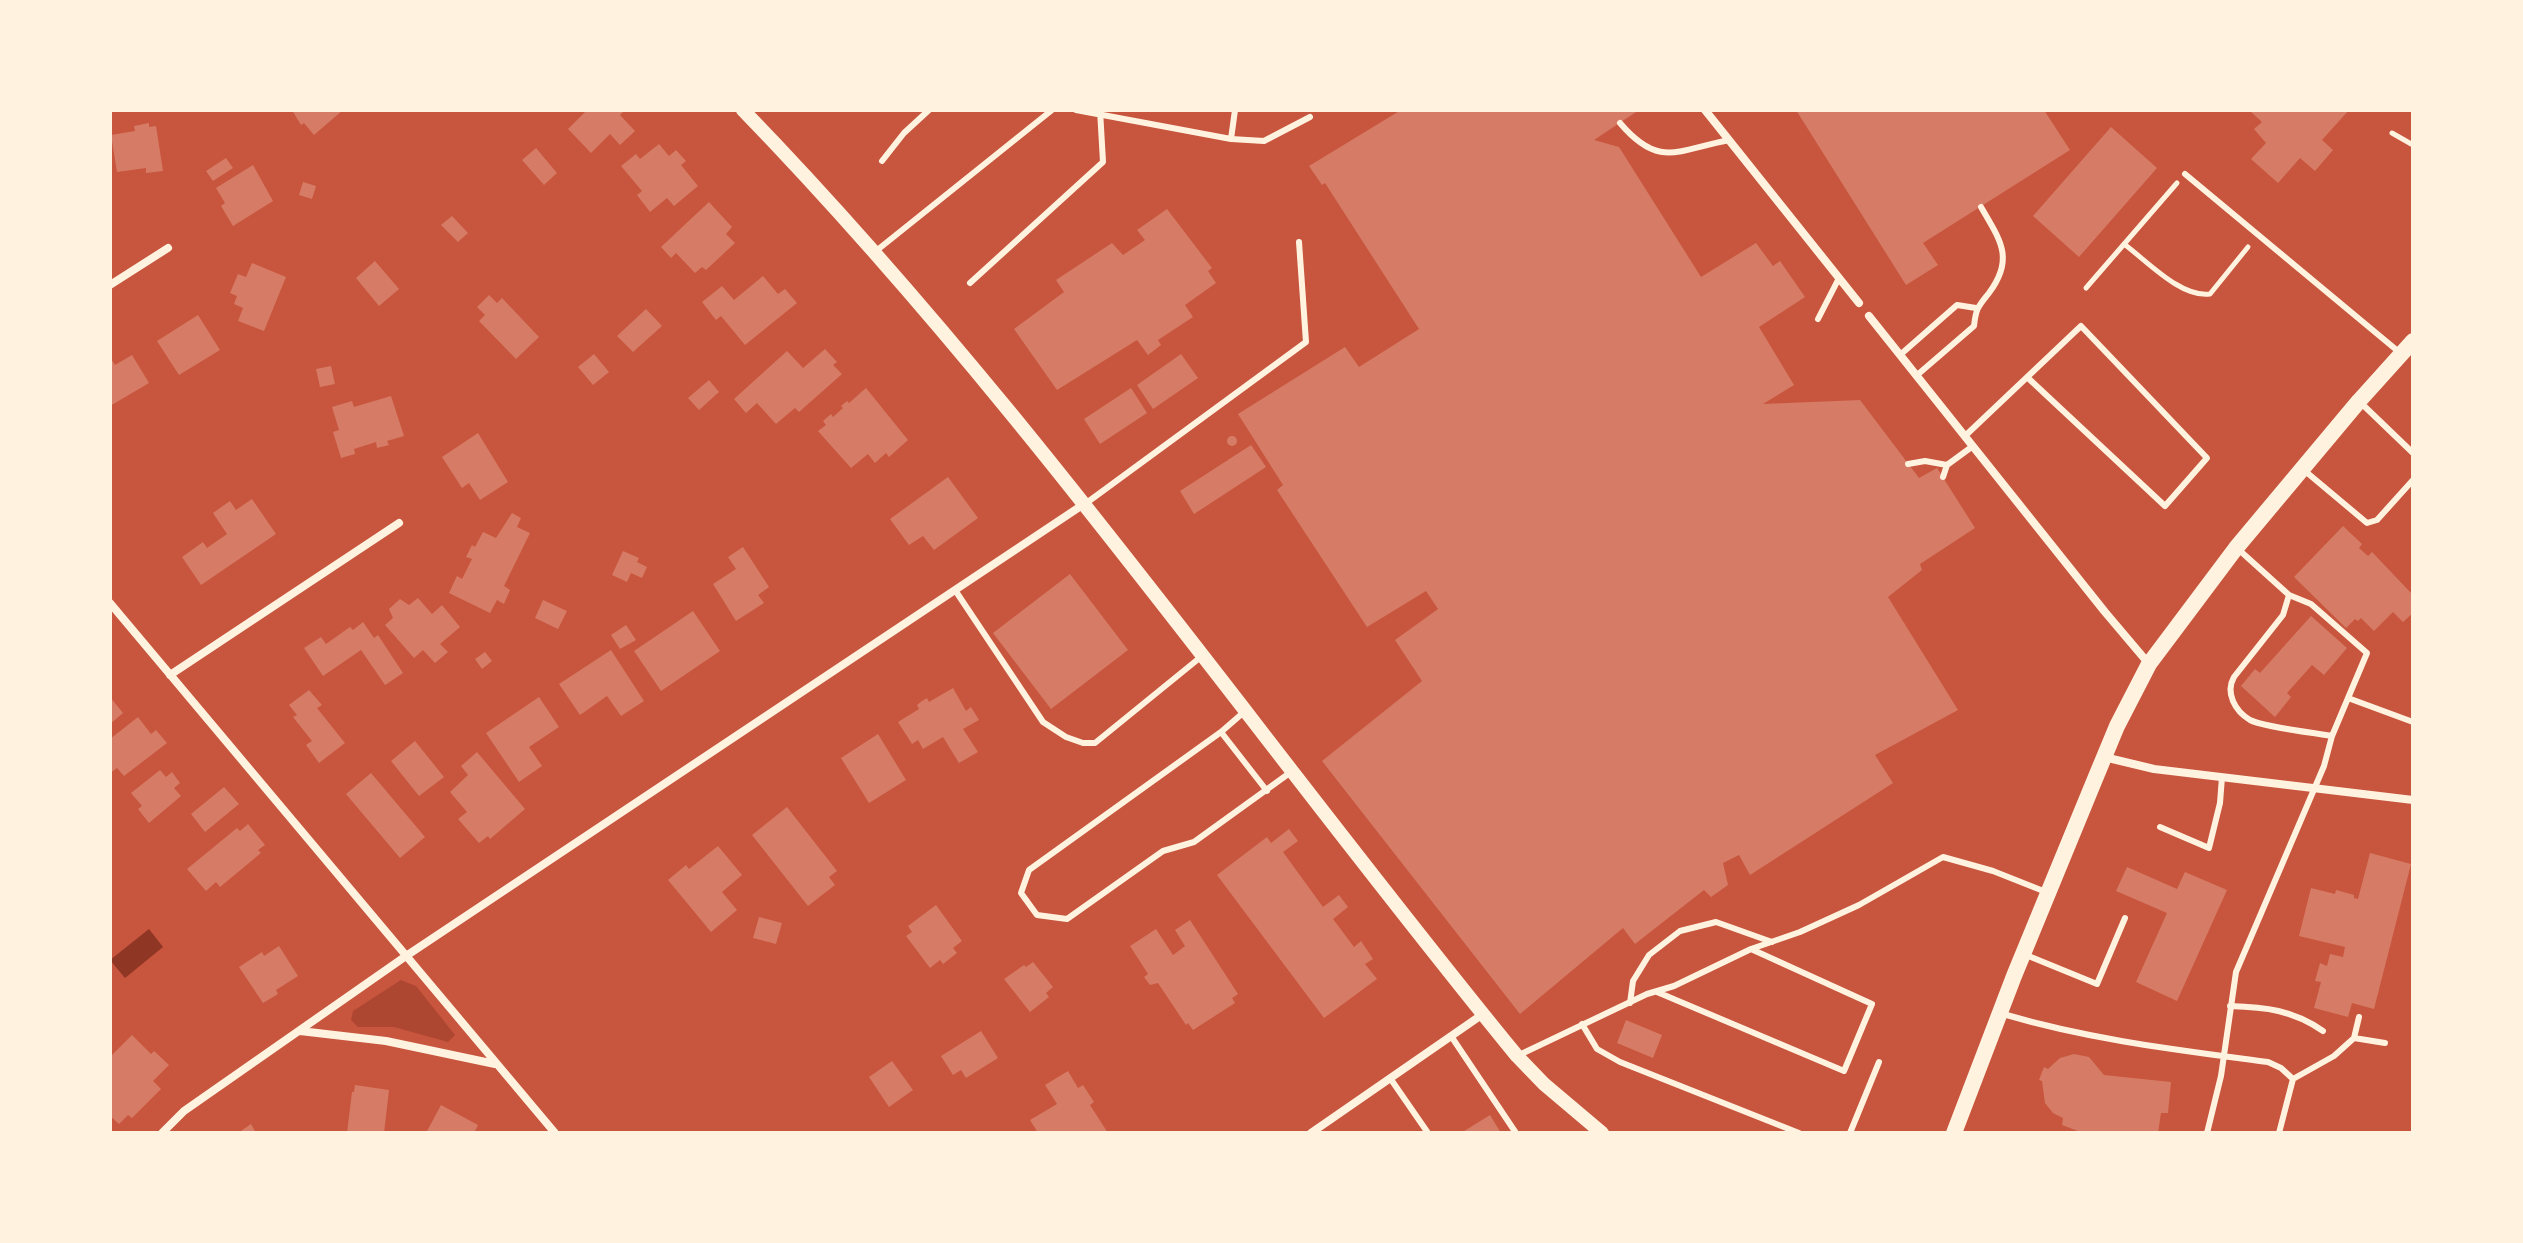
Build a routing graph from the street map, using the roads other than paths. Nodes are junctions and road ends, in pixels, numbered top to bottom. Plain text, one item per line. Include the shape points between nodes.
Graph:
1 (743, 110) edge
2 (929, 110) edge
3 (1052, 110) edge
4 (1076, 110) edge
5 (1235, 110) edge
6 (1705, 110) edge
7 (1099, 112) edge
8 (1310, 117) dead end
9 (1620, 123) dead end
10 (1231, 139) junction
11 (1729, 140) junction
12 (882, 161) dead end
13 (2185, 174) road end
14 (1981, 207) dead end
15 (1299, 242) dead end
16 (168, 248) dead end
17 (876, 251) junction
18 (1839, 278) junction
19 (970, 283) dead end
20 (110, 285) edge
21 (1859, 303) dead end
22 (1976, 308) junction
23 (1869, 316) dead end
24 (1818, 319) dead end
25 (2407, 348) edge
26 (1900, 355) junction
27 (1916, 376) junction
28 (2028, 378) junction
29 (2359, 401) junction
30 (1965, 436) junction
31 (1973, 446) junction
32 (2413, 453) edge
33 (1908, 464) dead end
34 (1947, 465) junction
35 (2302, 468) junction
36 (1943, 477) dead end
37 (2413, 480) edge
38 (1085, 504) junction
39 (399, 523) dead end
40 (2236, 548) junction
41 (955, 590) junction
42 (2289, 595) junction
43 (110, 603) edge
44 (1202, 656) junction
45 (2149, 664) junction
46 (170, 675) junction
47 (2348, 698) junction
48 (1244, 712) junction
49 (2413, 722) edge
50 (1221, 732) junction
51 (2332, 736) junction
52 (2104, 757) junction
53 (1291, 772) junction
54 (2222, 777) junction
55 (2313, 788) junction
56 (1267, 791) junction
57 (2413, 800) edge
58 (2160, 827) dead end
59 (2047, 893) junction
60 (2125, 918) dead end
61 (1772, 942) junction
62 (1751, 949) junction
63 (2023, 954) junction
64 (406, 956) junction
65 (1656, 991) junction
66 (1630, 1003) junction
67 (2230, 1006) junction
68 (2000, 1013) junction
69 (1483, 1014) junction
70 (2359, 1017) dead end
71 (1582, 1024) junction
72 (299, 1030) junction
73 (2323, 1031) dead end
74 (1451, 1036) junction
75 (2354, 1038) junction
76 (2385, 1043) dead end
77 (1517, 1056) junction
78 (2223, 1056) junction
79 (1879, 1062) dead end
80 (497, 1064) junction
81 (1390, 1078) junction
82 (2293, 1079) junction
83 (162, 1133) edge
84 (555, 1133) edge
85 (1311, 1133) edge
86 (1428, 1133) edge
87 (1516, 1133) edge
88 (1602, 1133) edge
89 (1799, 1133) edge
90 (1850, 1133) edge
91 (1954, 1133) edge
92 (2207, 1133) edge
93 (2279, 1133) edge

1 - 17 street
2 - 12 lane
3 - 17 lane
4 - 7 lane
5 - 10 lane
6 - 11 street
7 - 10 lane
7 - 19 lane via 1103,162
8 - 10 lane via 1264,141
9 - 11 lane via 1654,152 1682,153
11 - 18 street
13 - 25 lane
14 - 22 lane via 2001,243 2004,262 2000,277
15 - 38 lane via 1306,342
16 - 20 street
17 - 38 street
18 - 21 street
18 - 24 lane
22 - 26 lane via 1957,305
22 - 27 lane via 1974,326
23 - 26 street
25 - 29 main road
26 - 27 street
27 - 30 street
28 - 28 lane via 2165,506 2207,458 2081,326
28 - 30 lane
29 - 32 lane
29 - 35 main road
30 - 31 street
31 - 34 lane
31 - 45 street
33 - 34 lane
34 - 36 lane
35 - 37 lane via 2367,523 2377,520
35 - 40 main road
38 - 41 street
38 - 44 street
39 - 46 street
40 - 42 lane
40 - 45 main road
41 - 44 lane via 1043,722 1083,743 1095,743
41 - 64 street
42 - 47 lane via 2311,604 2367,653
42 - 51 lane via 2283,615 2234,677 2230,696 2252,721
43 - 46 street
44 - 48 street
45 - 52 main road
46 - 64 street
47 - 49 lane
47 - 51 lane
48 - 50 lane
48 - 53 street
50 - 56 lane
50 - 56 lane via 1029,870 1021,893 1037,915 1067,919 1163,851 1194,842
51 - 55 lane
52 - 54 street
52 - 59 main road
53 - 56 lane
53 - 69 street
54 - 55 street
54 - 58 lane via 2209,848
55 - 57 street
55 - 67 lane via 2236,972
59 - 61 lane via 1943,857 1859,905
59 - 63 main road
60 - 63 lane via 2097,984
61 - 62 lane
61 - 66 lane via 1716,922 1680,931 1649,955 1633,981
62 - 65 lane
62 - 65 lane via 1872,1004 1844,1071
63 - 68 main road
64 - 72 street
64 - 80 street
65 - 66 lane
66 - 71 lane
67 - 73 lane via 2285,1011
67 - 78 lane
68 - 78 lane via 2053,1029
68 - 91 main road
69 - 74 street
69 - 77 street
70 - 75 lane
71 - 77 lane
71 - 89 lane via 1597,1049 1620,1062
72 - 80 street
72 - 83 street via 184,1111
74 - 81 street
74 - 87 lane
75 - 76 lane
75 - 82 lane
77 - 88 street
78 - 82 lane via 2268,1062
78 - 92 lane
79 - 90 lane
80 - 84 street
81 - 85 street
81 - 86 lane
82 - 93 lane

